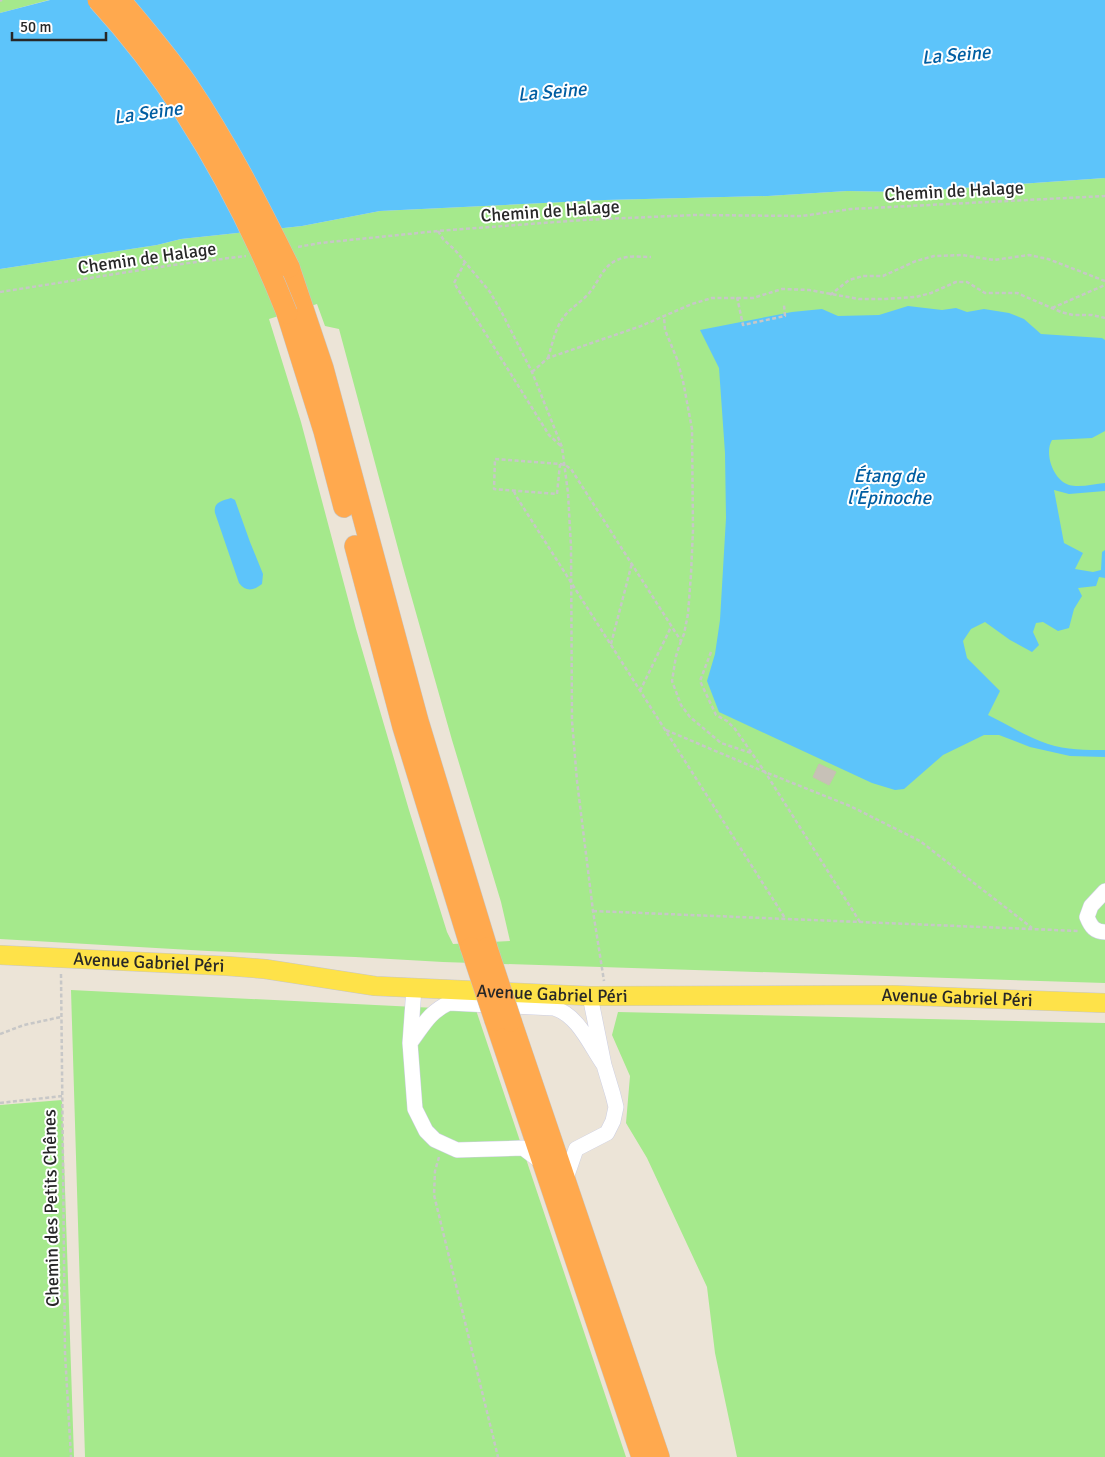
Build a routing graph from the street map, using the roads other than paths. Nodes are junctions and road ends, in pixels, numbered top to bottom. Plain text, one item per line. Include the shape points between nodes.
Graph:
1 (98, 0) edge
2 (120, 0) edge
3 (295, 310) junction
4 (1105, 891) edge
5 (1099, 930) edge
6 (0, 955) edge
7 (414, 988) junction
8 (590, 996) junction
9 (1105, 1003) edge
10 (410, 1043) junction
11 (604, 1065) junction
12 (539, 1126) junction
13 (523, 1148) junction
14 (576, 1149) junction
15 (544, 1164) junction
16 (565, 1181) junction
17 (642, 1457) edge
18 (658, 1457) edge

1 - 3 highway, bridge via 157,74 214,159 270,271
2 - 3 highway, bridge via 186,83 230,151 289,267
3 - 12 highway, bridge via 403,727
4 - 5 lane via 1087,917
6 - 7 main road, Avenue Gabriel Péri via 265,969 375,986
7 - 8 main road, Avenue Gabriel Péri
7 - 10 lane
8 - 9 main road, Avenue Gabriel Péri via 893,995
8 - 11 lane
10 - 11 lane via 436,1009 449,1004 554,1008 563,1010 572,1018
10 - 13 lane via 415,1109 435,1140 457,1150
11 - 14 lane via 616,1107 613,1121 607,1133
12 - 13 lane
12 - 14 lane
12 - 15 highway
12 - 16 highway
13 - 15 lane
14 - 16 lane
15 - 17 highway
16 - 18 highway

